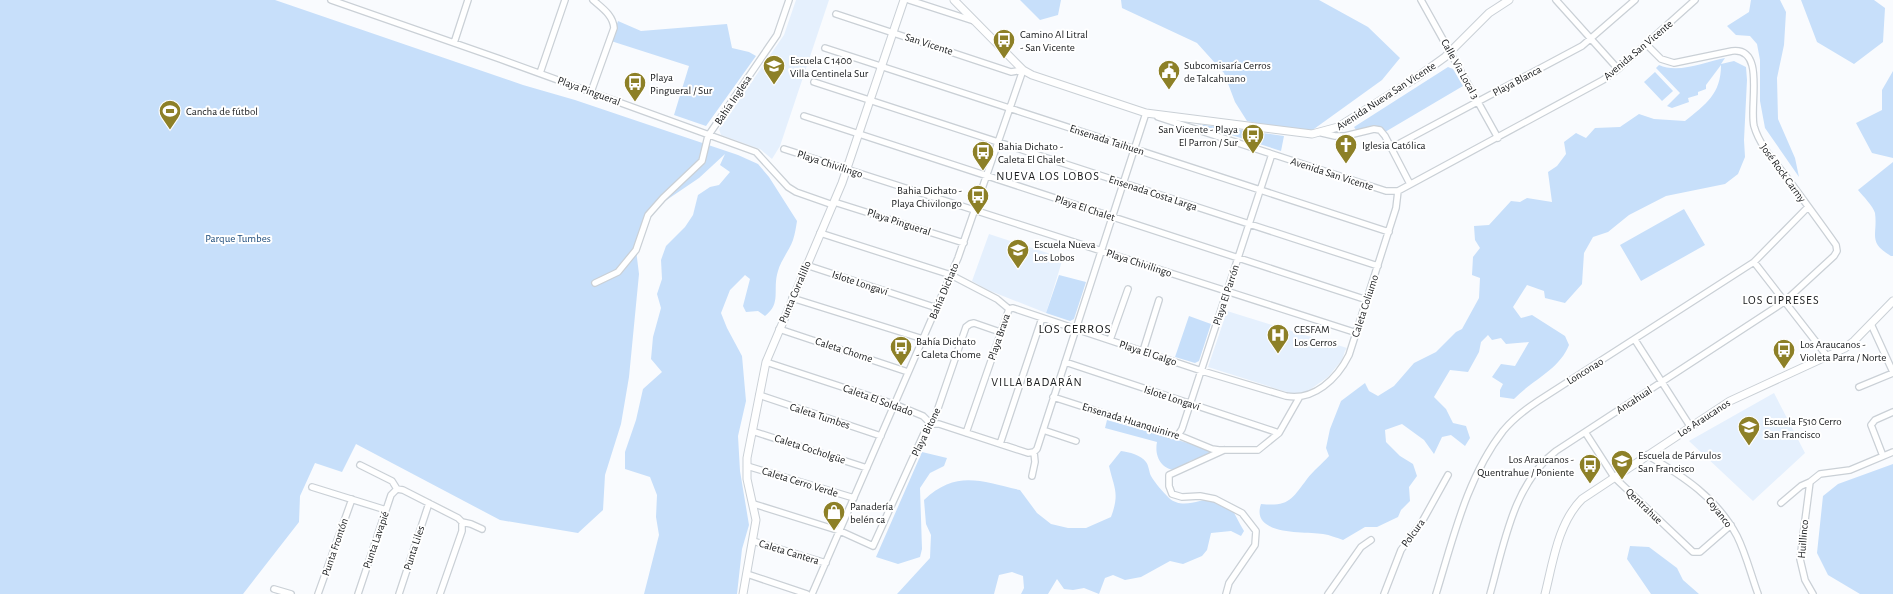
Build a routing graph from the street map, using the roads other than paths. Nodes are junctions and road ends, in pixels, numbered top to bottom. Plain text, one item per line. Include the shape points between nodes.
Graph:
1 (331, 0) edge
2 (350, 0) edge
3 (468, 0) edge
4 (565, 0) edge
5 (593, 0) edge
6 (789, 0) edge
7 (904, 0) edge
8 (909, 0) edge
9 (954, 0) edge
10 (1421, 0) edge
11 (1509, 0) edge
12 (1556, 0) edge
13 (1635, 0) edge
14 (1695, 0) edge
15 (348, 7) junction
16 (836, 14) dead end
17 (978, 23) junction
18 (893, 32) junction
19 (1591, 40) junction
20 (454, 43) junction
21 (1646, 44) junction
22 (825, 48) dead end
23 (1451, 51) junction
24 (882, 66) junction
25 (1618, 69) junction
26 (1023, 70) junction
27 (540, 73) junction
28 (814, 82) dead end
29 (591, 92) junction
30 (870, 101) junction
31 (1478, 102) junction
32 (1009, 108) junction
33 (1146, 113) junction
34 (804, 116) dead end
35 (1322, 133) junction
36 (859, 134) junction
37 (708, 136) junction
38 (1498, 138) junction
39 (998, 142) junction
40 (1391, 148) junction
41 (784, 149) dead end
42 (1134, 149) junction
43 (1272, 154) junction
44 (847, 169) junction
45 (986, 176) junction
46 (1123, 183) junction
47 (1410, 184) junction
48 (1261, 190) junction
49 (1398, 191) junction
50 (834, 204) junction
51 (1808, 207) junction
52 (975, 211) junction
53 (1112, 217) junction
54 (1250, 224) junction
55 (1389, 232) junction
56 (820, 233) junction
57 (964, 243) junction
58 (1101, 251) junction
59 (1837, 251) joint
60 (1239, 258) junction
61 (1754, 262) junction
62 (806, 265) junction
63 (1378, 266) junction
64 (951, 275) junction
65 (595, 283) dead end
66 (1128, 289) dead end
67 (1228, 292) junction
68 (792, 298) junction
69 (1160, 300) dead end
70 (1367, 300) junction
71 (1893, 301) edge
72 (1784, 302) junction
73 (937, 308) junction
74 (1009, 309) junction
75 (1042, 318) junction
76 (1871, 324) junction
77 (779, 329) junction
78 (1075, 329) junction
79 (1000, 332) junction
80 (1357, 333) junction
81 (924, 338) junction
82 (1110, 340) junction
83 (1635, 340) junction
84 (1143, 351) junction
85 (1828, 356) junction
86 (766, 362) junction
87 (1065, 362) junction
88 (1202, 371) junction
89 (908, 372) junction
90 (1893, 372) edge
91 (1662, 381) junction
92 (1859, 387) dead end
93 (759, 395) junction
94 (1053, 397) junction
95 (1299, 398) junction
96 (894, 404) junction
97 (1191, 404) junction
98 (1893, 412) edge
99 (931, 424) junction
100 (1690, 426) junction
101 (1043, 430) junction
102 (752, 431) junction
103 (1585, 432) junction
104 (966, 433) junction
105 (1279, 433) junction
106 (1178, 435) junction
107 (881, 436) junction
108 (1076, 441) dead end
109 (1000, 444) junction
110 (1226, 450) junction
111 (1034, 452) junction
112 (1893, 452) edge
113 (1647, 455) junction
114 (1883, 456) junction
115 (360, 465) dead end
116 (747, 466) junction
117 (867, 468) junction
118 (1448, 475) dead end
119 (1032, 476) dead end
120 (1614, 477) junction
121 (1810, 482) junction
122 (312, 487) dead end
123 (398, 489) junction
124 (854, 498) junction
125 (352, 499) junction
126 (429, 503) junction
127 (1782, 503) dead end
128 (754, 504) junction
129 (386, 510) junction
130 (462, 522) junction
131 (1731, 525) junction
132 (482, 529) dead end
133 (840, 531) junction
134 (1371, 540) dead end
135 (752, 541) junction
136 (826, 564) junction
137 (747, 574) junction
138 (274, 588) dead end
139 (291, 594) edge
140 (318, 594) edge
141 (358, 594) edge
142 (399, 594) edge
143 (440, 594) edge
144 (743, 594) edge
145 (807, 594) edge
146 (812, 594) edge
147 (1226, 594) edge
148 (1328, 594) edge
149 (1385, 594) edge
150 (1436, 594) edge
151 (1490, 594) edge
152 (1545, 594) edge
153 (1758, 594) edge
154 (1813, 594) edge

1 - 15 street, Playa Pingueral
2 - 15 street
3 - 20 street
4 - 27 street
5 - 29 street via 613,20 614,28
6 - 37 street, Bahía Inglesa via 777,35
7 - 18 street, Punta Corralillo
8 - 17 street
9 - 17 street, Avenida San Vicente
10 - 23 street, Calle Via Local 3
11 - 23 street, Avenida Nueva San Vicente via 1481,20
12 - 19 street
13 - 19 street, Playa Blanca
14 - 21 street, Avenida San Vicente
15 - 20 street, Playa Pingueral
16 - 18 street, San Vicente
17 - 26 street, Avenida San Vicente
18 - 24 street, Punta Corralillo
18 - 26 street, San Vicente via 1011,72
19 - 25 street
19 - 31 street, Playa Blanca
20 - 27 street, Playa Pingueral
21 - 25 street, Avenida San Vicente
21 - 51 street, José Rock Carmy via 1661,59 1674,63 1732,51 1740,51 1747,55 1753,66 1752,114 1756,131
22 - 24 street, Ensenada Taihuen
23 - 31 street, Calle Via Local 3
23 - 35 street, Avenida Nueva San Vicente via 1434,66 1375,105 1338,128
24 - 30 street, Punta Corralillo
24 - 32 street, Ensenada Taihuen
25 - 38 street, Avenida San Vicente via 1603,80
26 - 32 street, Bahía Dichato
26 - 33 street, Avenida San Vicente
27 - 29 street, Playa Pingueral
28 - 30 street, Ensenada Costa Larga
29 - 37 street, Playa Pingueral
30 - 36 street, Punta Corralillo
30 - 39 street, Ensenada Costa Larga
31 - 38 street, Calle Via Local 3
31 - 40 street, Playa Blanca
32 - 39 street, Bahía Dichato
32 - 42 street, Ensenada Taihuen
33 - 35 street, Avenida Nueva San Vicente via 1306,134
33 - 42 street
33 - 43 street, Avenida San Vicente
34 - 36 street, Playa El Chalet
35 - 40 street via 1340,136 1377,130 1383,134
36 - 44 street, Punta Corralillo
36 - 45 street, Playa El Chalet
37 - 50 street, Playa Pingueral via 756,152 788,187
37 - 65 street via 702,161 648,215 636,250 618,272
38 - 47 street, Avenida San Vicente
39 - 45 street, Bahía Dichato
39 - 46 street, Ensenada Costa Larga
40 - 47 street
41 - 44 street, Playa Chivilingo
42 - 46 street
42 - 48 street, Ensenada Taihuen
43 - 48 street, Playa El Parrón
43 - 49 street, Avenida San Vicente via 1386,191
44 - 50 street, Punta Corralillo
44 - 52 street, Playa Chivilingo
45 - 52 street, Bahía Dichato
45 - 53 street, Playa El Chalet
46 - 53 street
46 - 54 street, Ensenada Costa Larga
47 - 49 street, Avenida San Vicente
48 - 54 street, Playa El Parrón
48 - 55 street, Ensenada Taihuen
49 - 55 street, Caleta Coliumo
50 - 56 street, Punta Corralillo
50 - 57 street, Playa Pingueral
51 - 59 street, José Rock Carmy via 1836,245
51 - 61 street, Lonconao
52 - 57 street, Bahía Dichato
52 - 58 street, Playa Chivilingo
53 - 58 street
53 - 60 street, Playa El Chalet
54 - 60 street, Playa El Parrón
54 - 63 street, Ensenada Costa Larga
55 - 63 street, Caleta Coliumo
56 - 62 street, Punta Corralillo
56 - 64 street, Playa El Galgo
57 - 64 street, Bahía Dichato
58 - 67 street, Playa Chivilingo
58 - 78 street
59 - 72 street, Ancahual
60 - 67 street, Playa El Parrón
60 - 70 street, Playa El Chalet
61 - 72 street
61 - 83 street, Lonconao
62 - 68 street, Punta Corralillo
62 - 73 street, Islote Longaví
63 - 70 street, Caleta Coliumo
64 - 73 street, Bahía Dichato
64 - 74 street, Playa El Galgo via 997,299
66 - 82 street
67 - 80 street, Playa Chivilingo
67 - 88 street, Playa El Parrón
68 - 77 street, Punta Corralillo
68 - 81 street
69 - 84 street
70 - 80 street, Caleta Coliumo
71 - 76 street, Los Araucanos
72 - 85 street
72 - 91 street, Ancahual
73 - 81 street, Bahía Dichato
74 - 75 street, Playa El Galgo via 1013,308
74 - 79 street, Playa Brava
75 - 78 street, Playa El Galgo
75 - 109 street
76 - 85 street, Los Araucanos via 1850,344
76 - 90 street
77 - 86 street, Punta Corralillo
77 - 89 street, Caleta Chome
78 - 82 street, Playa El Galgo
78 - 87 street
79 - 99 street, Playa Bitone via 974,323 968,325
79 - 104 street, Playa Brava
80 - 95 street, Caleta Coliumo via 1349,355 1337,373 1319,390
81 - 89 street, Bahía Dichato
82 - 84 street, Playa El Galgo
83 - 91 street
83 - 150 street, Lonconao via 1538,401 1504,430 1488,454 1469,492
84 - 88 street, Playa El Galgo
85 - 100 street, Los Araucanos via 1740,395
86 - 93 street, Punta Corralillo
86 - 96 street, Caleta El Soldado
87 - 94 street
87 - 97 street, Islote Longaví
88 - 95 street, Playa El Galgo
88 - 97 street, Playa El Parrón
89 - 96 street, Bahía Dichato
90 - 92 street
91 - 100 street
91 - 103 street, Ancahual
93 - 102 street, Punta Corralillo
93 - 107 street, Caleta Tumbes
94 - 101 street
94 - 106 street, Ensenada Huanquinirre via 1171,435
95 - 105 street
96 - 99 street, Caleta El Soldado via 923,416
96 - 107 street, Bahía Dichato
97 - 105 street, Islote Longaví
97 - 106 street, Playa El Parrón
98 - 114 street via 1875,420 1871,425
99 - 104 street, Caleta El Soldado
99 - 133 street, Playa Bitone via 926,429 873,546
100 - 113 street, Los Araucanos
101 - 108 street
101 - 111 street
102 - 116 street, Punta Corralillo
102 - 117 street, Caleta Cocholgüe
103 - 120 street, Qentrahue
103 - 151 street, Ancahual via 1549,455 1527,484 1513,513
104 - 109 street, Caleta El Soldado
105 - 110 street via 1258,450
106 - 110 street, Ensenada Huanquinirre via 1212,449
107 - 117 street, Bahía Dichato
109 - 111 street, Caleta El Soldado
110 - 147 street via 1169,475 1169,486 1172,494 1214,499 1242,513 1256,532 1255,545 1229,583
111 - 119 street
112 - 114 street
113 - 120 street, Los Araucanos
113 - 131 street, Coyanco via 1699,489 1717,506
114 - 121 street via 1850,470 1820,474
115 - 123 street via 392,481
116 - 124 street, Caleta Cerro Verde
116 - 128 street, Punta Corralillo via 748,486
117 - 124 street, Bahía Dichato
118 - 149 street, Polcura via 1423,520 1401,550
120 - 131 street, Qentrahue via 1691,551 1697,553
120 - 152 street, Los Araucanos via 1588,494 1572,511 1560,536
121 - 127 street via 1801,486
121 - 154 street, Huillinco via 1800,559 1805,580
122 - 125 street
123 - 126 street
123 - 129 street, Punta Lavapié via 392,493
124 - 133 street, Bahía Dichato
125 - 129 street
125 - 140 street, Punta Frontón
126 - 130 street
126 - 142 street, Punta Liles
128 - 133 street
128 - 135 street, Punta Corralillo via 756,520
129 - 141 street, Punta Lavapié
130 - 132 street
130 - 143 street via 462,531
131 - 153 street, Coyanco via 1742,547
133 - 136 street, Bahía Dichato
134 - 148 street via 1361,547
135 - 136 street, Caleta Cantera
135 - 137 street, Punta Corralillo
136 - 146 street, Bahía Dichato
137 - 144 street, Punta Corralillo
137 - 145 street
138 - 139 street

